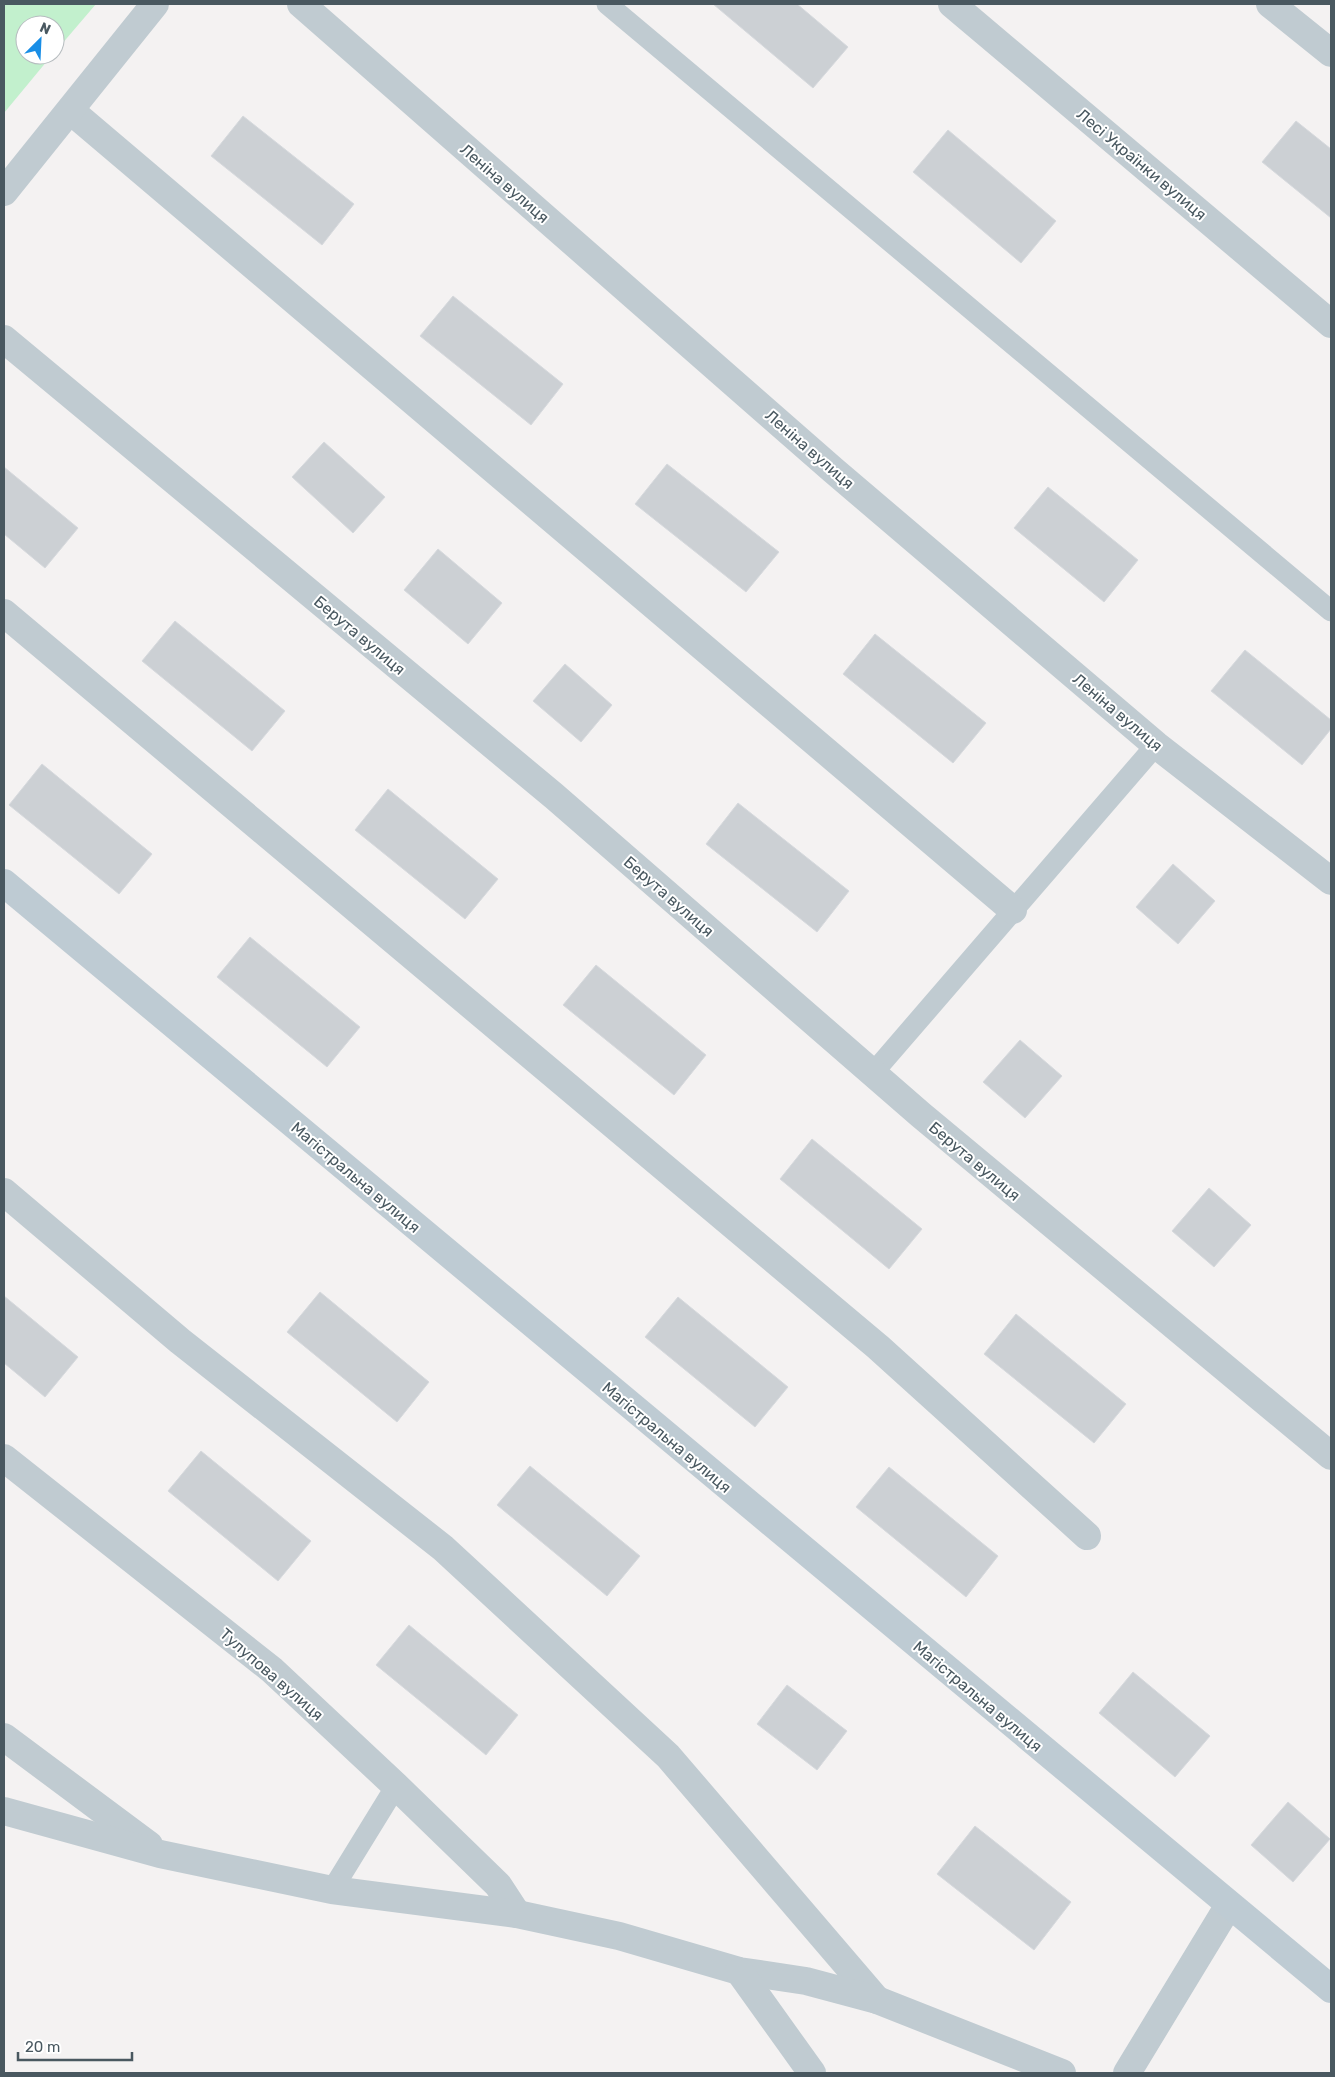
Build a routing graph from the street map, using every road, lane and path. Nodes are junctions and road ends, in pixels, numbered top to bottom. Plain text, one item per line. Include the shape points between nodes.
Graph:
1 (155, 4) edge
2 (301, 4) edge
3 (607, 4) edge
4 (952, 4) edge
5 (1270, 4) edge
6 (1331, 53) edge
7 (71, 110) junction
8 (4, 192) edge
9 (1331, 324) edge
10 (4, 339) edge
11 (1331, 611) edge
12 (4, 614) edge
13 (1156, 745) junction
14 (1331, 881) edge
15 (4, 883) edge
16 (1013, 910) junction
17 (873, 1073) junction
18 (4, 1192) edge
19 (1331, 1456) edge
20 (4, 1458) edge
21 (1087, 1536) dead end
22 (4, 1737) edge
23 (396, 1786) junction
24 (4, 1811) edge
25 (160, 1854) junction
26 (332, 1890) junction
27 (1229, 1905) junction
28 (517, 1914) junction
29 (739, 1971) junction
30 (1331, 1989) edge
31 (877, 2000) junction
32 (812, 2073) edge
33 (1062, 2073) edge
34 (1127, 2073) edge

1 - 7 street
2 - 13 street, Леніна вулиця via 833,470
3 - 11 lane
4 - 9 street, Лесі Українки вулиця
5 - 6 street
7 - 8 street
7 - 16 street
10 - 17 street, Берута вулиця via 554,796
12 - 21 street via 878,1347
13 - 14 street, Леніна вулиця
13 - 16 lane
15 - 27 main road, Магістральна вулиця
16 - 17 lane
17 - 19 street, Берута вулиця
18 - 31 street via 180,1341 443,1548 660,1749
20 - 23 street, Тулупова вулиця via 272,1670
22 - 25 street
23 - 26 lane
23 - 28 street, Тулупова вулиця via 498,1885
24 - 25 street
25 - 26 street
26 - 28 street
27 - 30 main road, Магістральна вулиця
27 - 34 street
28 - 29 street via 619,1936
29 - 31 street via 806,1981
29 - 32 street
31 - 33 street

